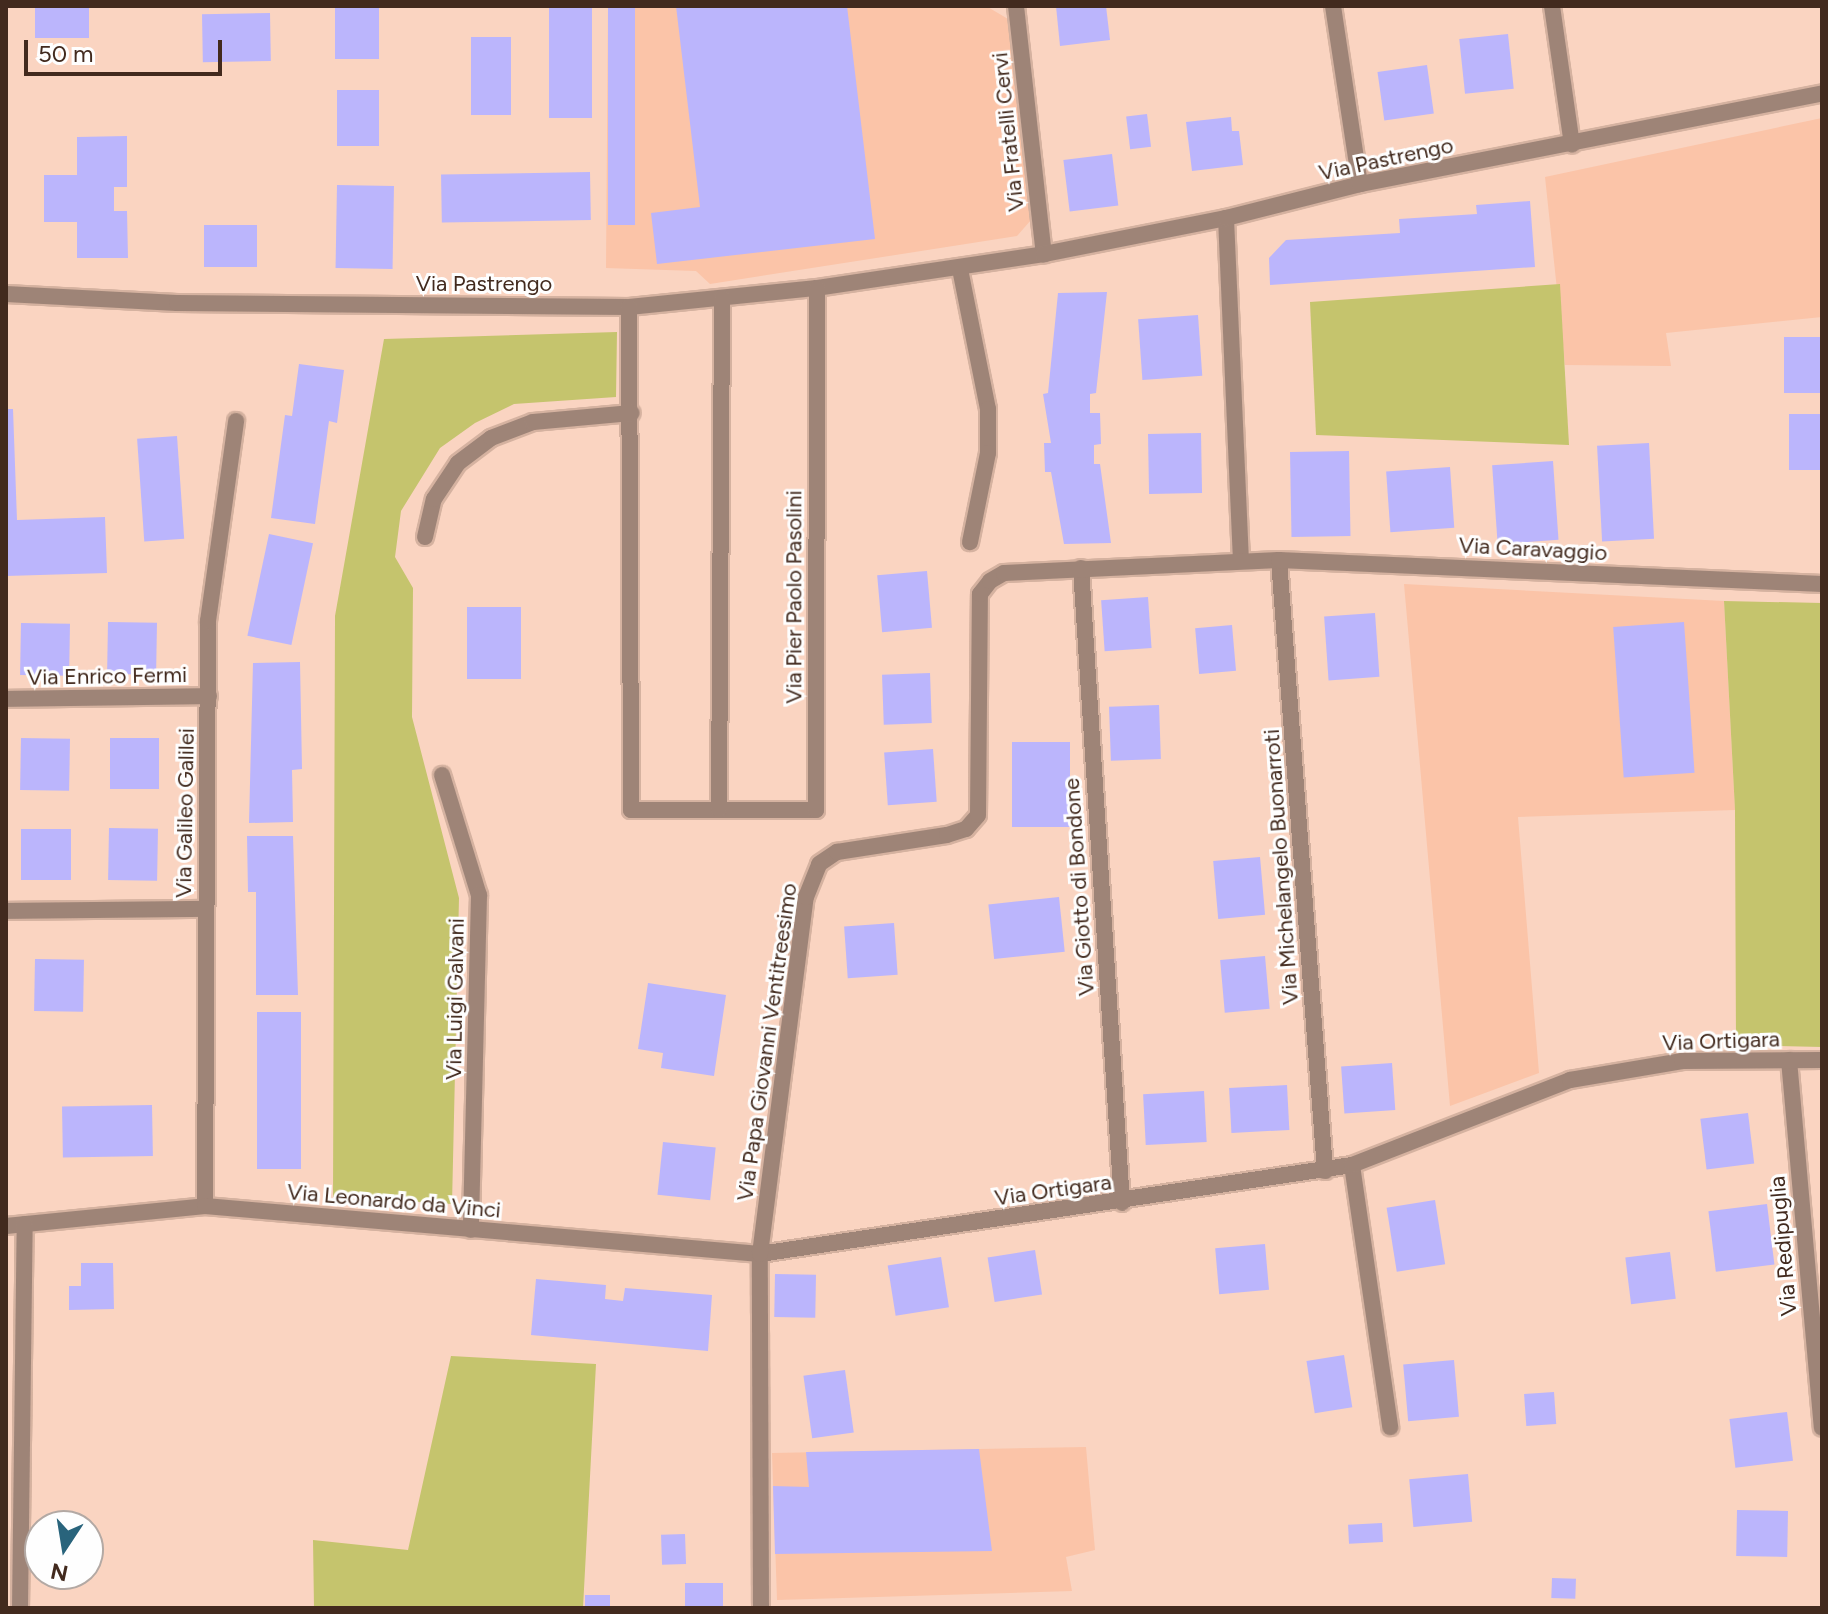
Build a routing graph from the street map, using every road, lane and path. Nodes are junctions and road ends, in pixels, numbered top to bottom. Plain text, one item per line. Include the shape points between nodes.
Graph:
1 (1016, 6) edge
2 (1333, 6) edge
3 (1552, 6) edge
4 (1822, 93) edge
5 (1572, 145) junction
6 (1360, 184) junction
7 (1226, 218) junction
8 (1044, 254) junction
9 (960, 269) junction
10 (817, 288) junction
11 (6, 294) edge
12 (722, 298) junction
13 (629, 307) junction
14 (632, 413) junction
15 (236, 421) dead end
16 (425, 537) dead end
17 (970, 542) dead end
18 (1241, 560) junction
19 (1279, 560) junction
20 (1081, 568) junction
21 (1822, 584) edge
22 (209, 696) junction
23 (6, 699) edge
24 (442, 775) dead end
25 (719, 809) junction
26 (206, 909) junction
27 (6, 911) edge
28 (1789, 1060) junction
29 (1822, 1060) edge
30 (1352, 1165) junction
31 (1325, 1171) junction
32 (1122, 1203) junction
33 (205, 1206) junction
34 (25, 1224) junction
35 (6, 1226) edge
36 (471, 1230) junction
37 (760, 1254) junction
38 (1390, 1427) dead end
39 (1822, 1428) edge
40 (20, 1608) edge
41 (761, 1608) edge

1 - 8 street, Via Fratelli Cervi
2 - 6 street
3 - 5 street
4 - 5 street, Via Pastrengo
5 - 6 street, Via Pastrengo
6 - 7 street, Via Pastrengo
7 - 8 street, Via Pastrengo
7 - 18 street
8 - 9 street, Via Pastrengo
9 - 10 street, Via Pastrengo
9 - 17 street via 988,409 988,453
10 - 12 street, Via Pastrengo
10 - 25 street, Via Pier Paolo Pasolini via 816,810
11 - 13 street, Via Pastrengo via 207,304
12 - 13 street, Via Pastrengo
12 - 25 street
13 - 14 street, Via Pier Paolo Pasolini
14 - 16 street via 533,422 491,438 458,463 434,499
14 - 25 street, Via Pier Paolo Pasolini via 631,810
15 - 22 street, Via Galileo Galilei via 208,621
18 - 19 street, Via Caravaggio
18 - 20 street, Via Papa Giovanni Ventitreesimo
19 - 21 street, Via Caravaggio
19 - 31 street, Via Michelangelo Buonarroti
20 - 32 street, Via Giotto di Bondone
20 - 37 street, Via Papa Giovanni Ventitreesimo via 1004,573 980,594 980,795 978,815 966,829 837,852 812,876
22 - 23 street, Via Enrico Fermi
22 - 26 street, Via Galileo Galilei
24 - 36 street, Via Luigi Galvani via 479,895
26 - 27 street
26 - 33 street, Via Galileo Galilei
28 - 29 street, Via Ortigara
28 - 30 street, Via Ortigara via 1682,1061 1570,1080
28 - 39 street, Via Redipuglia
30 - 31 street, Via Ortigara
30 - 38 street
31 - 32 street, Via Ortigara
32 - 37 street, Via Ortigara
33 - 34 street, Via Leonardo da Vinci
33 - 36 street, Via Leonardo da Vinci
34 - 35 street, Via Leonardo da Vinci
34 - 40 street
36 - 37 street, Via Leonardo da Vinci
37 - 41 street, Via Papa Giovanni Ventitreesimo

